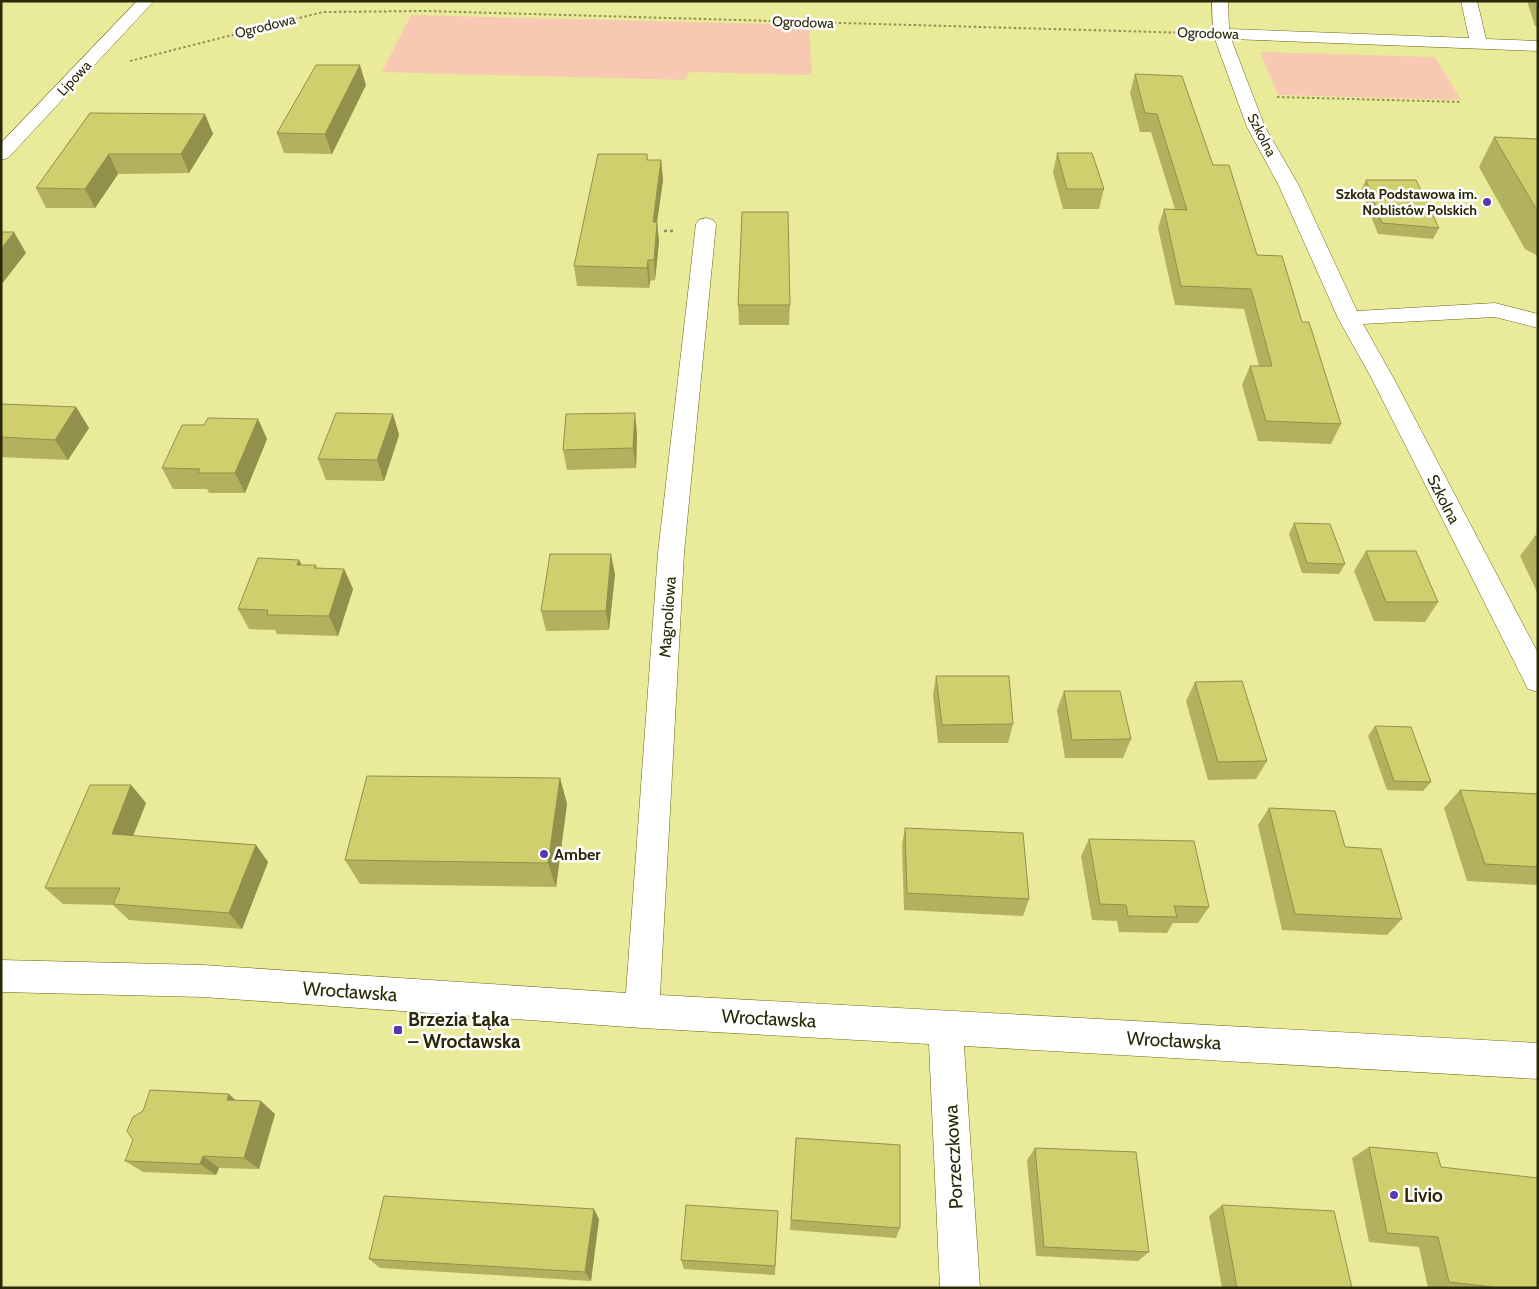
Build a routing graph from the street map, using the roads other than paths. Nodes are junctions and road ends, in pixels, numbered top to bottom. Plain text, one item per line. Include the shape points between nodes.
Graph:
1 (146, 1) edge
2 (1220, 1) edge
3 (1469, 1) edge
4 (1221, 34) junction
5 (1480, 44) junction
6 (1538, 46) edge
7 (1, 154) edge
8 (706, 224) dead end
9 (1349, 318) junction
10 (1538, 321) edge
11 (1538, 682) edge
12 (1, 976) edge
13 (642, 1011) junction
14 (946, 1027) junction
15 (1538, 1061) edge
16 (960, 1288) edge

1 - 7 street, Lipowa
2 - 4 street, Szkolna
3 - 5 street
4 - 5 street, Ogrodowa
4 - 9 street, Szkolna via 1256,127 1289,186
5 - 6 street, Ogrodowa
8 - 13 street, Magnoliowa via 671,553
9 - 10 street via 1495,310
9 - 11 street, Szkolna
12 - 13 street, Wrocławska via 203,981
13 - 14 street, Wrocławska
14 - 15 street, Wrocławska
14 - 16 street, Porzeczkowa

